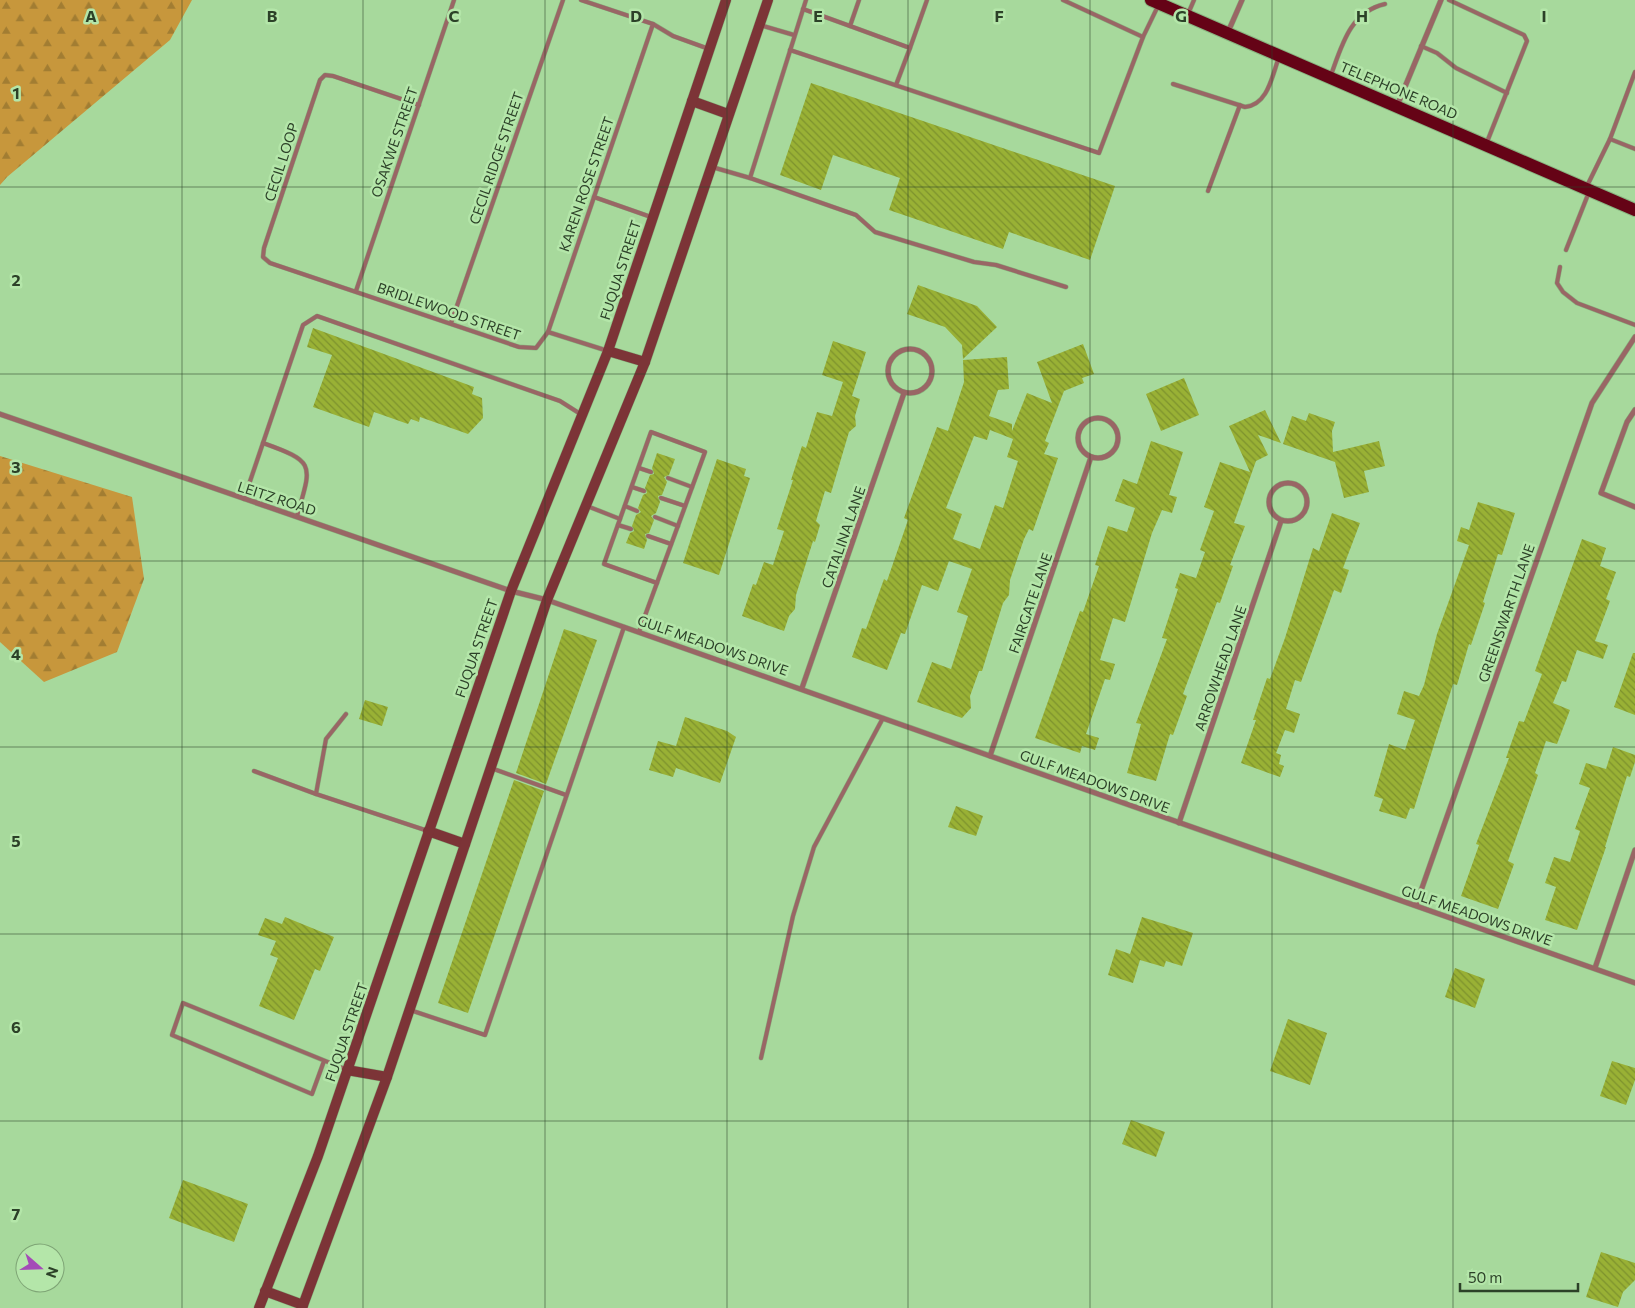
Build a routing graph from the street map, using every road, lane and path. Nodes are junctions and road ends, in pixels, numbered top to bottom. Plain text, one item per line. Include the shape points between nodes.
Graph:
1 (454, 0) edge
2 (563, 0) edge
3 (581, 0) edge
4 (726, 0) edge
5 (768, 0) edge
6 (806, 0) edge
7 (859, 0) edge
8 (927, 0) edge
9 (1063, 0) edge
10 (1194, 0) edge
11 (1242, 0) edge
12 (1440, 0) edge
13 (1449, 0) edge
14 (1155, 2) edge
15 (1385, 4) dead end
16 (803, 9) junction
17 (1187, 16) junction
18 (653, 24) junction
19 (760, 25) junction
20 (850, 26) junction
21 (1228, 33) junction
22 (794, 35) junction
23 (1143, 37) junction
24 (1421, 46) junction
25 (910, 48) junction
26 (709, 49) junction
27 (790, 50) junction
28 (1280, 55) junction
29 (1635, 72) edge
30 (1330, 77) junction
31 (1173, 84) dead end
32 (896, 85) junction
33 (1507, 93) junction
34 (692, 101) junction
35 (419, 105) junction
36 (1240, 105) junction
37 (1397, 106) junction
38 (728, 114) junction
39 (1610, 139) junction
40 (1486, 145) junction
41 (1635, 149) edge
42 (710, 166) junction
43 (750, 178) junction
44 (1588, 189) junction
45 (1208, 192) dead end
46 (594, 197) junction
47 (1635, 210) edge
48 (652, 217) junction
49 (1566, 250) dead end
50 (1560, 267) dead end
51 (1066, 287) dead end
52 (356, 291) junction
53 (451, 323) junction
54 (1635, 325) edge
55 (548, 332) junction
56 (1635, 338) edge
57 (536, 348) joint
58 (608, 351) junction
59 (645, 362) junction
60 (904, 393) junction
61 (1635, 410) edge
62 (0, 414) edge
63 (582, 415) junction
64 (263, 443) junction
65 (1091, 457) junction
66 (639, 468) junction
67 (651, 472) dead end
68 (668, 478) dead end
69 (632, 487) junction
70 (692, 487) junction
71 (644, 491) dead end
72 (661, 498) dead end
73 (244, 500) junction
74 (587, 506) junction
75 (624, 506) junction
76 (685, 506) junction
77 (1635, 507) edge
78 (637, 511) dead end
79 (297, 516) junction
80 (655, 517) dead end
81 (620, 518) junction
82 (1281, 520) junction
83 (618, 525) junction
84 (678, 526) junction
85 (631, 530) dead end
86 (648, 536) dead end
87 (671, 544) junction
88 (657, 583) junction
89 (510, 591) junction
90 (547, 600) junction
91 (624, 626) junction
92 (639, 632) junction
93 (802, 688) junction
94 (346, 714) dead end
95 (883, 718) junction
96 (990, 756) junction
97 (491, 768) junction
98 (254, 771) dead end
99 (316, 794) junction
100 (566, 795) junction
101 (1179, 823) junction
102 (428, 831) junction
103 (465, 844) junction
104 (1635, 850) edge
105 (1416, 905) junction
106 (1595, 968) junction
107 (1635, 983) edge
108 (409, 1010) junction
109 (761, 1058) dead end
110 (324, 1061) junction
111 (348, 1070) junction
112 (387, 1076) junction
113 (265, 1291) junction
114 (302, 1306) edge
115 (259, 1308) edge

1 - 35 lane, OSAKWE STREET
2 - 53 lane, CECIL RIDGE STREET
3 - 18 lane
4 - 26 main road, FUQUA STREET
5 - 19 main road
6 - 16 lane
7 - 20 lane
8 - 25 lane
9 - 23 lane
10 - 17 lane
11 - 21 street
12 - 24 street
13 - 33 lane via 1524,35 1527,41
14 - 17 main road, TELEPHONE ROAD
14 - 23 lane
15 - 30 lane via 1362,14 1347,32
16 - 20 lane
16 - 22 lane
17 - 21 main road, TELEPHONE ROAD
18 - 26 lane via 673,36
18 - 46 lane, KAREN ROSE STREET
19 - 22 lane
19 - 38 main road
20 - 25 lane
21 - 28 main road, TELEPHONE ROAD
22 - 27 lane
23 - 32 lane via 1099,153
24 - 33 lane via 1437,53 1456,68
24 - 37 street
25 - 32 lane
26 - 34 main road, FUQUA STREET
27 - 32 lane
27 - 43 lane
28 - 30 main road, TELEPHONE ROAD
28 - 36 lane via 1260,102 1254,106
29 - 39 lane
30 - 37 main road, TELEPHONE ROAD
31 - 36 lane
33 - 40 lane
34 - 38 main road
34 - 48 main road, FUQUA STREET
35 - 52 lane, OSAKWE STREET
35 - 52 lane, CECIL LOOP via 333,76 326,75 320,80 264,248 264,257 270,263
36 - 45 lane
37 - 40 main road, TELEPHONE ROAD
38 - 42 main road
39 - 41 lane
39 - 44 lane
40 - 44 main road, TELEPHONE ROAD
42 - 43 lane
42 - 59 main road
43 - 51 lane via 856,215 875,232
44 - 47 main road, TELEPHONE ROAD
44 - 49 lane
46 - 48 lane
46 - 55 lane, KAREN ROSE STREET
48 - 58 main road, FUQUA STREET
50 - 54 lane via 1557,283 1570,298
52 - 53 lane, BRIDLEWOOD STREET
53 - 57 lane, BRIDLEWOOD STREET via 519,347
55 - 57 lane, KAREN ROSE STREET
55 - 58 lane
56 - 105 street, GREENSWARTH LANE via 1592,403
58 - 59 main road
58 - 63 main road, FUQUA STREET
59 - 74 main road
60 - 60 street via 889,379 889,366 902,351 916,350 931,366 929,381 919,392
60 - 93 street, CATALINA LANE
61 - 77 street via 1601,493
62 - 73 street, LEITZ ROAD
63 - 64 lane via 560,402 317,316 303,325
63 - 89 main road, FUQUA STREET
64 - 73 lane
64 - 79 lane via 296,455 306,467 307,480
65 - 65 street via 1080,448 1080,428 1090,419 1104,418 1117,431 1117,444 1110,454
65 - 96 street, FAIRGATE LANE
66 - 67 lane
66 - 69 lane
66 - 70 lane via 652,432 705,452
68 - 70 lane
69 - 71 lane
69 - 75 lane
70 - 76 lane
72 - 76 lane
73 - 79 street, LEITZ ROAD
74 - 81 lane
74 - 90 main road
75 - 78 lane
75 - 81 lane
76 - 84 lane
79 - 89 street, LEITZ ROAD
80 - 84 lane
81 - 83 lane
82 - 82 street via 1268,506 1270,493 1280,484 1293,484 1303,490 1306,508 1299,518 1287,522
82 - 101 street, ARROWHEAD LANE
83 - 85 lane
83 - 88 lane via 604,564
84 - 87 lane
86 - 87 lane
87 - 88 lane
88 - 92 lane
89 - 90 street, LEITZ ROAD
89 - 102 main road, FUQUA STREET
90 - 91 street, GULF MEADOWS DRIVE
90 - 97 main road
91 - 92 street, GULF MEADOWS DRIVE
91 - 100 lane
92 - 93 street, GULF MEADOWS DRIVE
93 - 95 street, GULF MEADOWS DRIVE
94 - 99 lane via 326,739
95 - 96 street, GULF MEADOWS DRIVE
95 - 109 lane via 814,847 793,916
96 - 101 street, GULF MEADOWS DRIVE
97 - 100 lane
97 - 103 main road
98 - 99 lane
99 - 102 lane
100 - 108 lane via 484,1035
101 - 105 street, GULF MEADOWS DRIVE
102 - 103 main road
102 - 111 main road, FUQUA STREET
103 - 108 main road
104 - 106 street
105 - 106 street, GULF MEADOWS DRIVE
106 - 107 street, GULF MEADOWS DRIVE
108 - 112 main road
110 - 110 lane via 312,1094 172,1035 183,1003
110 - 111 lane
111 - 112 main road
111 - 113 main road, FUQUA STREET
112 - 114 main road
113 - 114 main road
113 - 115 main road, FUQUA STREET

